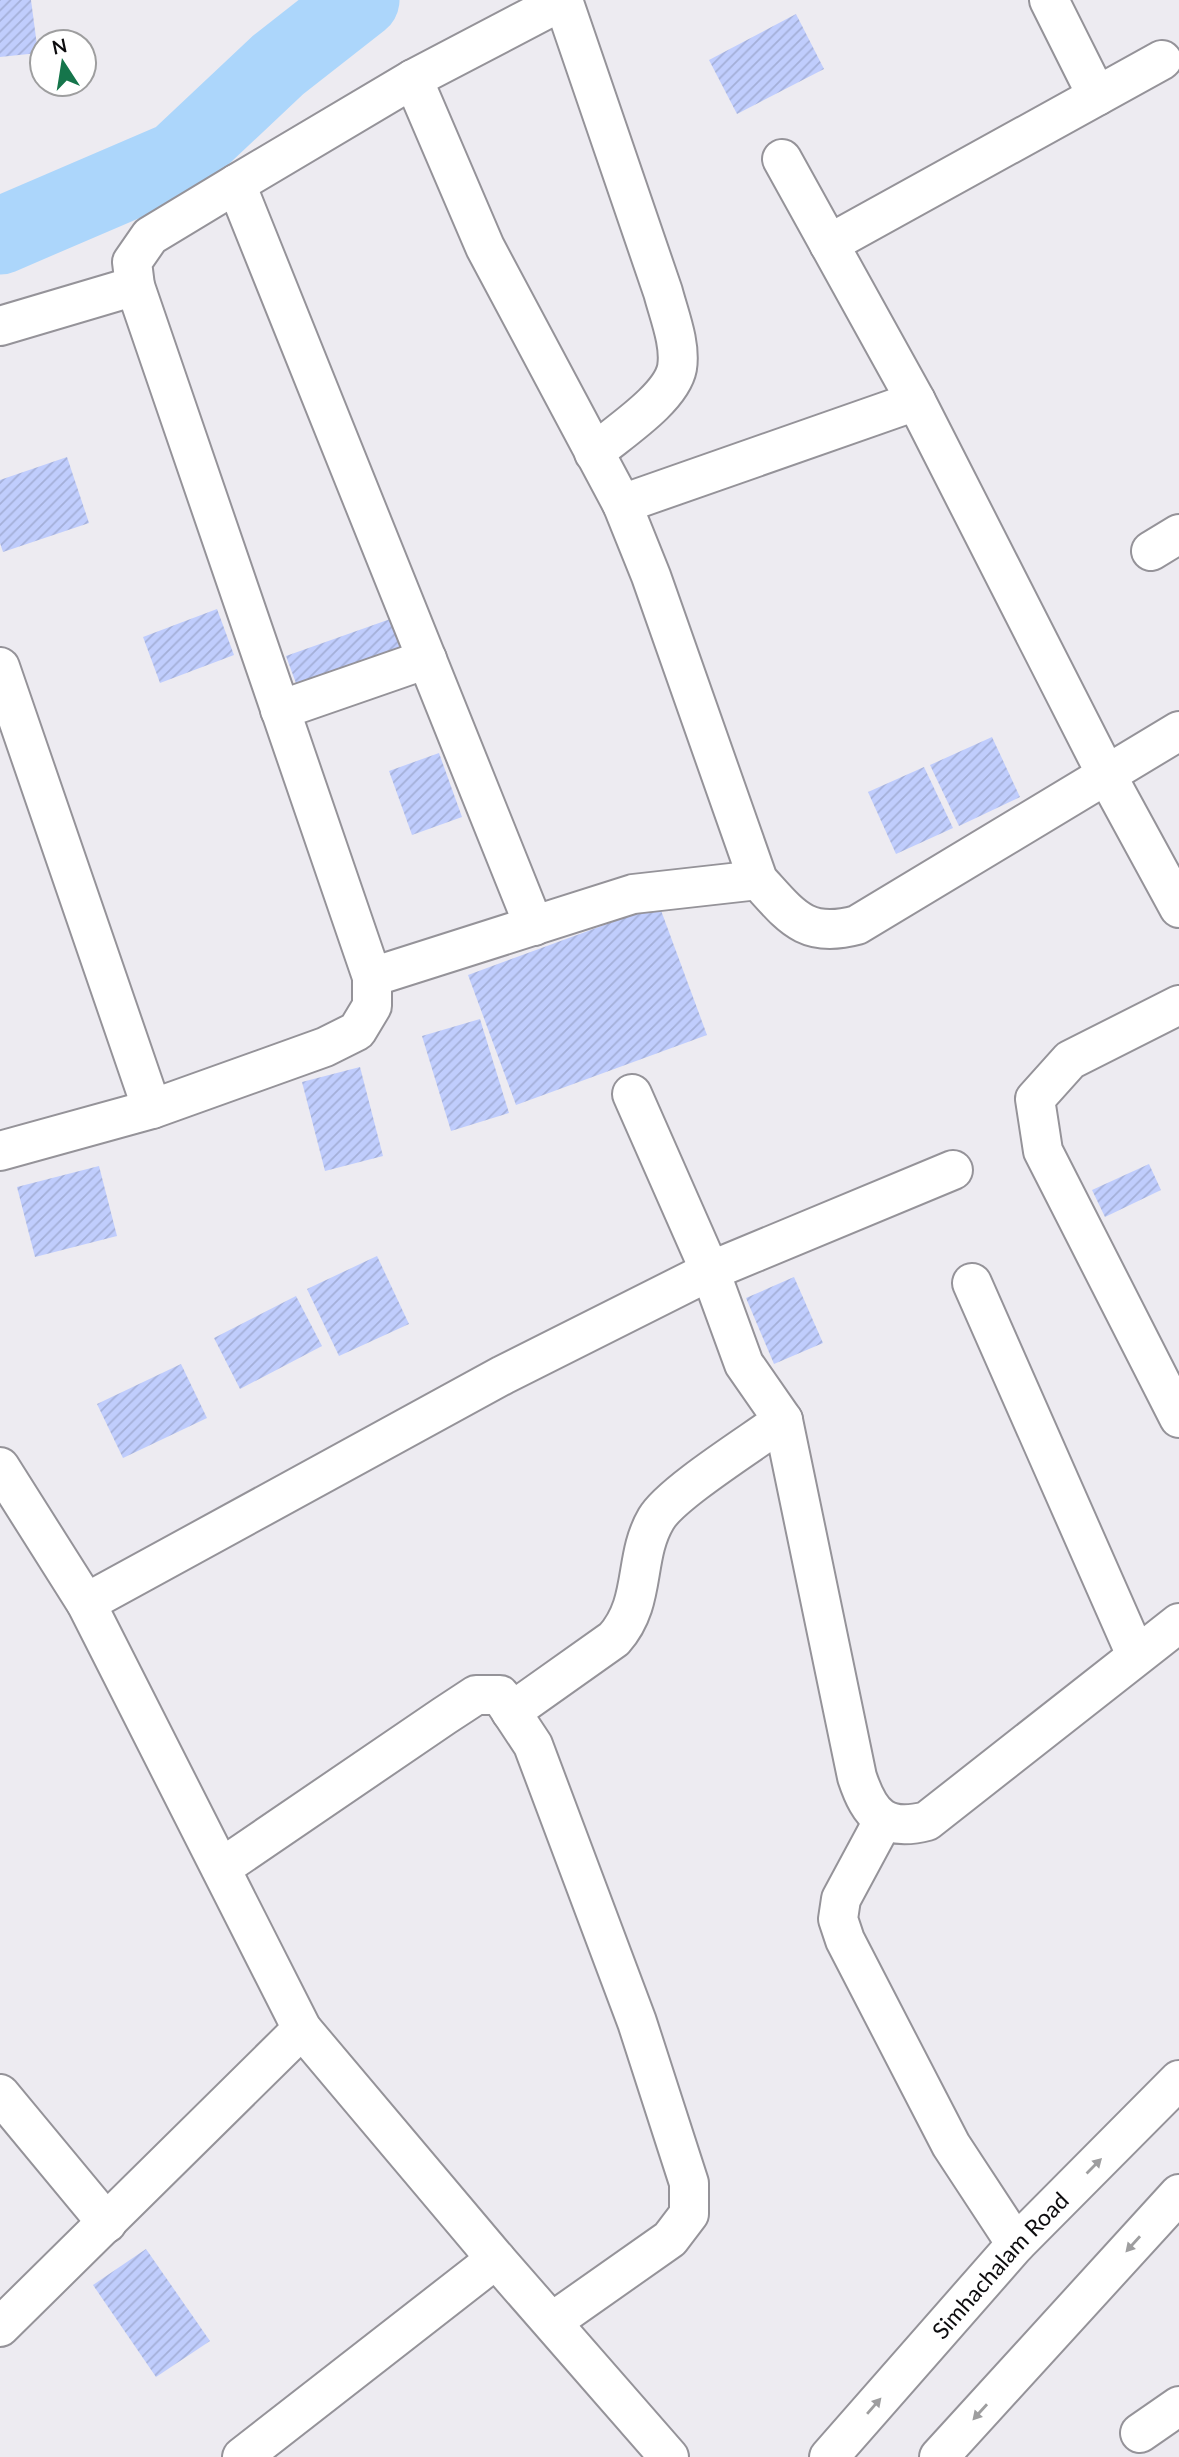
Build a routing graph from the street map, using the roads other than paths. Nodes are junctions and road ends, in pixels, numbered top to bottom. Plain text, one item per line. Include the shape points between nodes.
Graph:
1 (564, 0) edge
2 (1049, 0) edge
3 (1162, 60) dead end
4 (413, 79) junction
5 (1097, 96) junction
6 (782, 159) dead end
7 (236, 184) junction
8 (829, 244) junction
9 (135, 285) junction
10 (0, 326) edge
11 (916, 401) junction
12 (594, 453) junction
13 (622, 504) junction
14 (427, 659) junction
15 (0, 667) edge
16 (280, 710) junction
17 (1179, 731) edge
18 (1106, 774) junction
19 (758, 880) junction
20 (1179, 908) edge
21 (534, 926) junction
22 (372, 977) junction
23 (1179, 1004) edge
24 (632, 1094) dead end
25 (152, 1109) junction
26 (0, 1151) edge
27 (953, 1170) dead end
28 (710, 1271) junction
29 (972, 1283) dead end
30 (1174, 1395) edge
31 (783, 1420) junction
32 (0, 1467) edge
33 (86, 1603) junction
34 (1179, 1623) edge
35 (1136, 1655) junction
36 (511, 1712) junction
37 (883, 1821) junction
38 (221, 1868) junction
39 (302, 2029) junction
40 (1179, 2080) edge
41 (0, 2094) edge
42 (1179, 2194) edge
43 (107, 2223) junction
44 (1016, 2244) junction
45 (496, 2259) junction
46 (552, 2322) junction
47 (0, 2327) edge
48 (1179, 2406) edge
49 (1140, 2433) dead end
50 (242, 2457) edge
51 (669, 2457) edge
52 (829, 2457) edge
53 (939, 2457) edge

1 - 4 street
1 - 12 street via 663,292 677,368 660,397
2 - 5 street
3 - 5 street
4 - 7 street
4 - 12 street via 485,247
5 - 8 street
6 - 8 street
7 - 9 street via 150,236 132,262
7 - 14 street
8 - 11 street
9 - 10 street
9 - 16 street
11 - 13 street
11 - 18 street
12 - 13 street
13 - 19 street via 652,576
14 - 16 street
14 - 21 street
15 - 25 street
16 - 22 street
17 - 18 street
18 - 19 street via 857,925 832,932 808,926 785,910
18 - 20 street
19 - 21 street via 633,894
21 - 22 street
22 - 25 street via 372,1006 357,1031 325,1047
23 - 30 street via 1070,1060 1035,1099 1043,1151
24 - 28 street
25 - 26 street
27 - 28 street
28 - 31 street via 744,1364
28 - 33 street via 503,1375
29 - 35 street
31 - 36 street via 674,1499 656,1518 628,1624 614,1639
31 - 37 street via 857,1777 865,1802
32 - 33 street
33 - 38 street
34 - 35 street
35 - 37 street via 927,1821 908,1826
36 - 38 street via 500,1695 476,1695
36 - 46 street via 533,1745 637,2022 689,2183 689,2214 670,2239
37 - 44 street via 841,1899 838,1919 951,2145
38 - 39 street
39 - 43 street
39 - 45 street
44 -> 40 street, Simhachalam Road
41 - 43 street
42 -> 53 street
43 - 47 street
52 -> 44 street, Simhachalam Road
45 - 46 street
45 - 50 street
46 - 51 street
48 - 49 street

